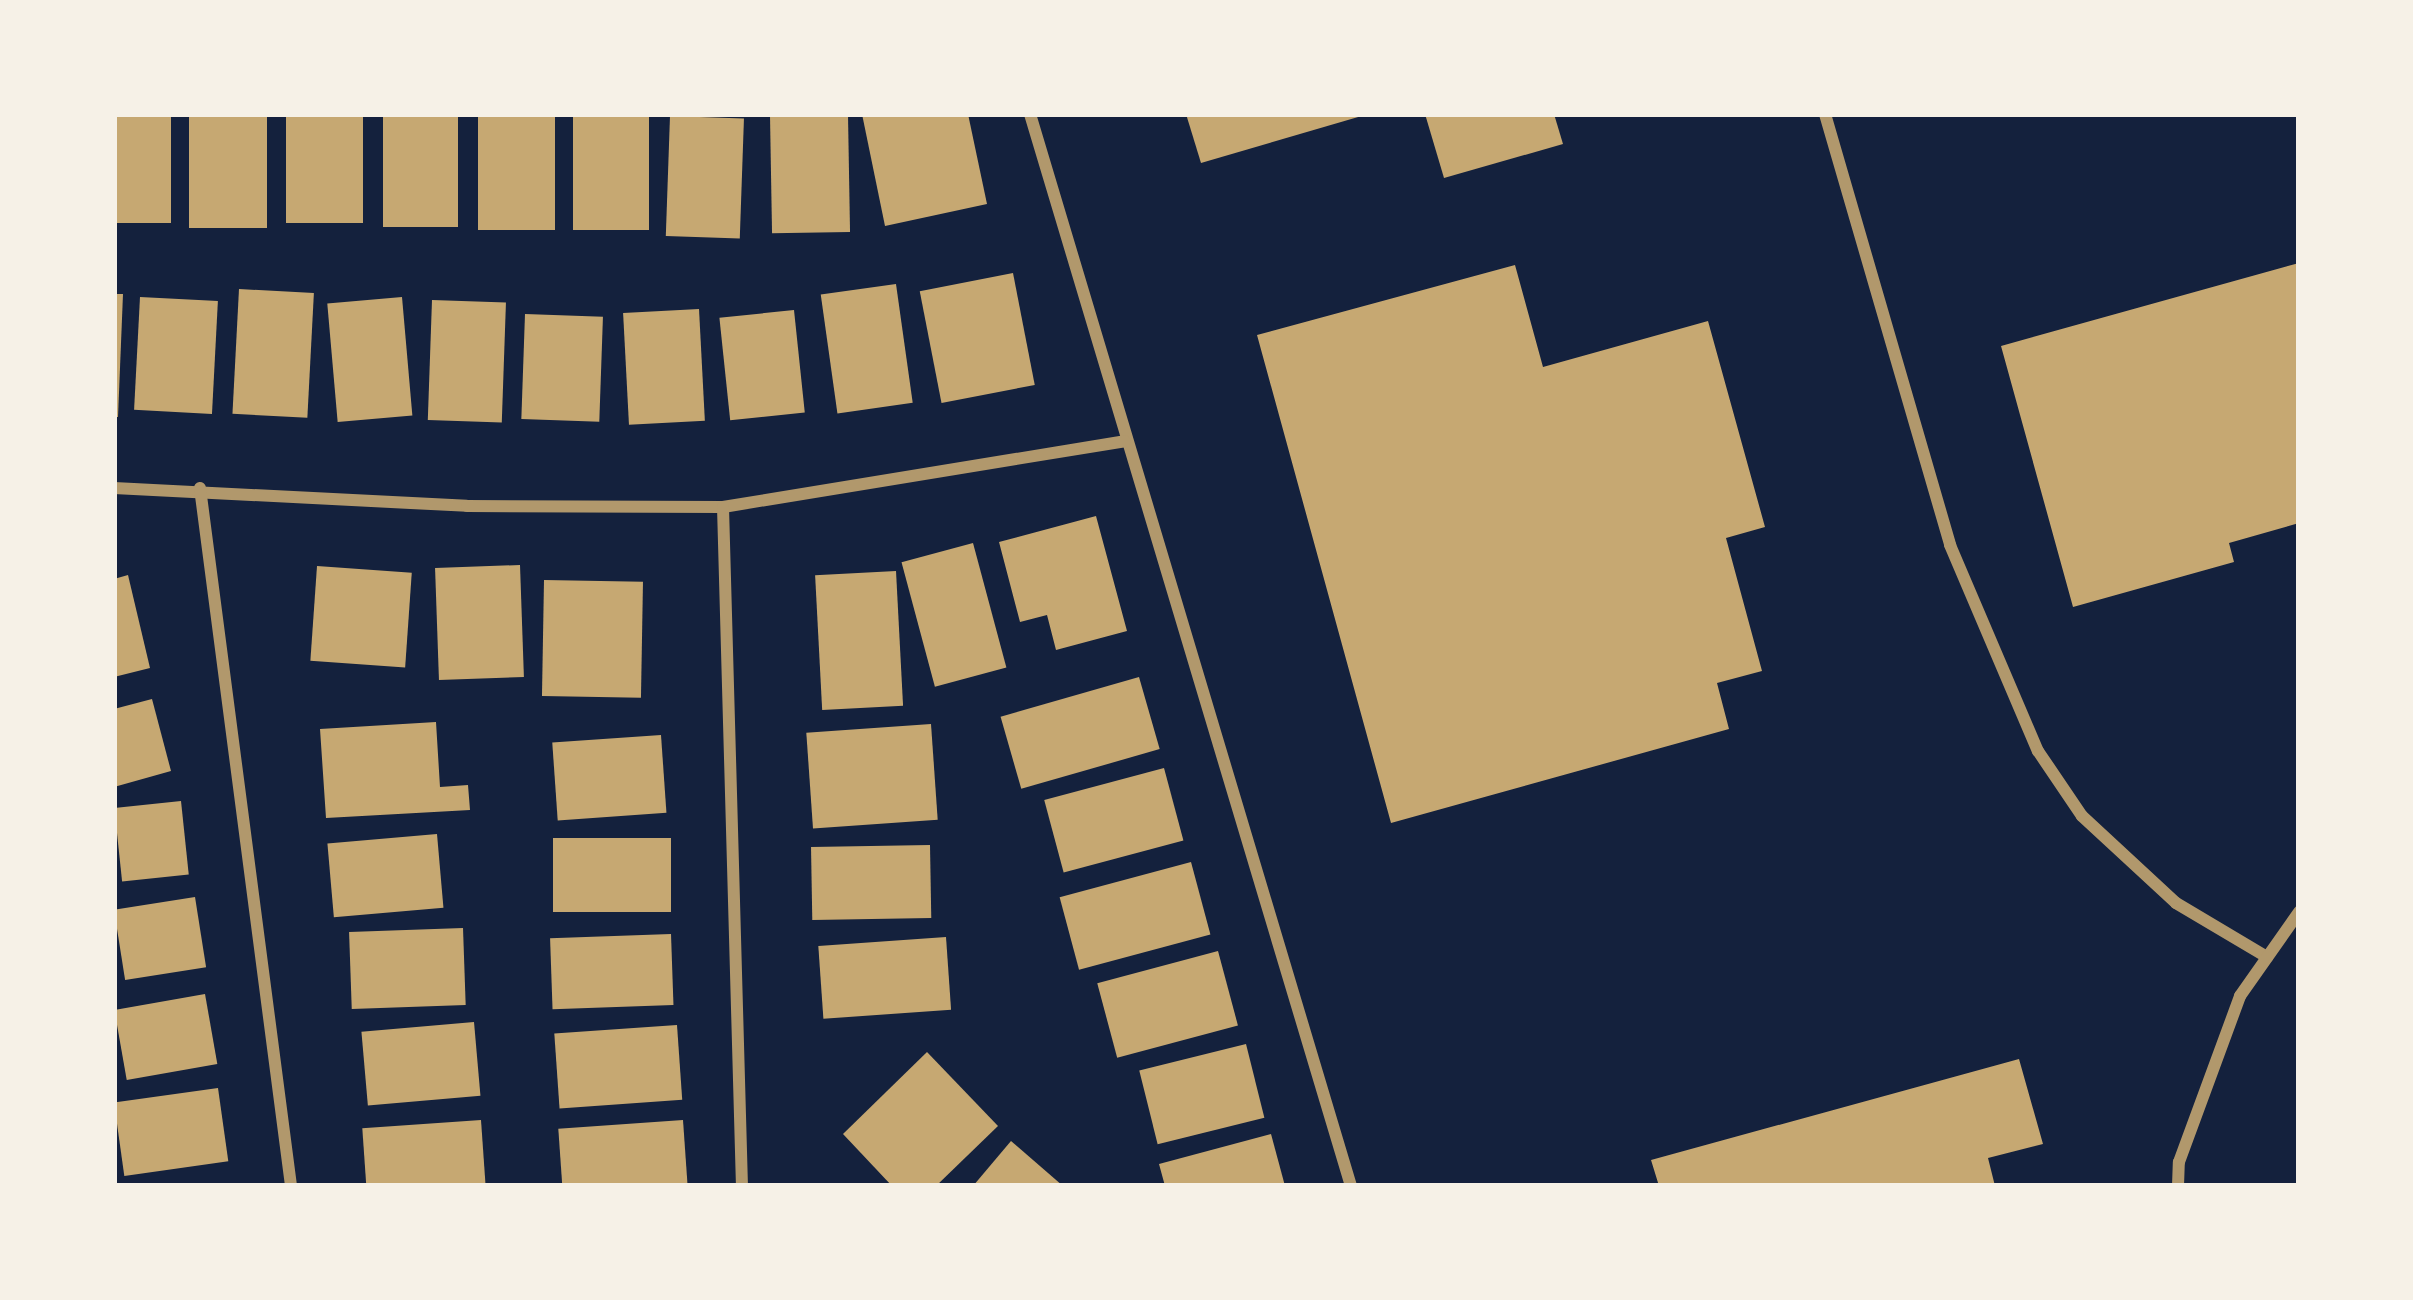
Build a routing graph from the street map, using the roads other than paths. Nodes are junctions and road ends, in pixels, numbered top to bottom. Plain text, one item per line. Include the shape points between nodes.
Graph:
1 (1030, 114) edge
2 (1825, 114) edge
3 (1125, 441) junction
4 (114, 488) edge
5 (200, 488) junction
6 (722, 507) junction
7 (2299, 912) edge
8 (2267, 957) junction
9 (291, 1186) edge
10 (742, 1186) edge
11 (1351, 1186) edge
12 (2179, 1186) edge

1 - 3 street
2 - 8 street via 1950,545 2038,751 2082,816 2176,903
3 - 6 street
3 - 11 street
4 - 5 street
5 - 6 street via 467,506
5 - 9 street
6 - 10 street
7 - 8 street
8 - 12 street via 2240,996 2179,1162

